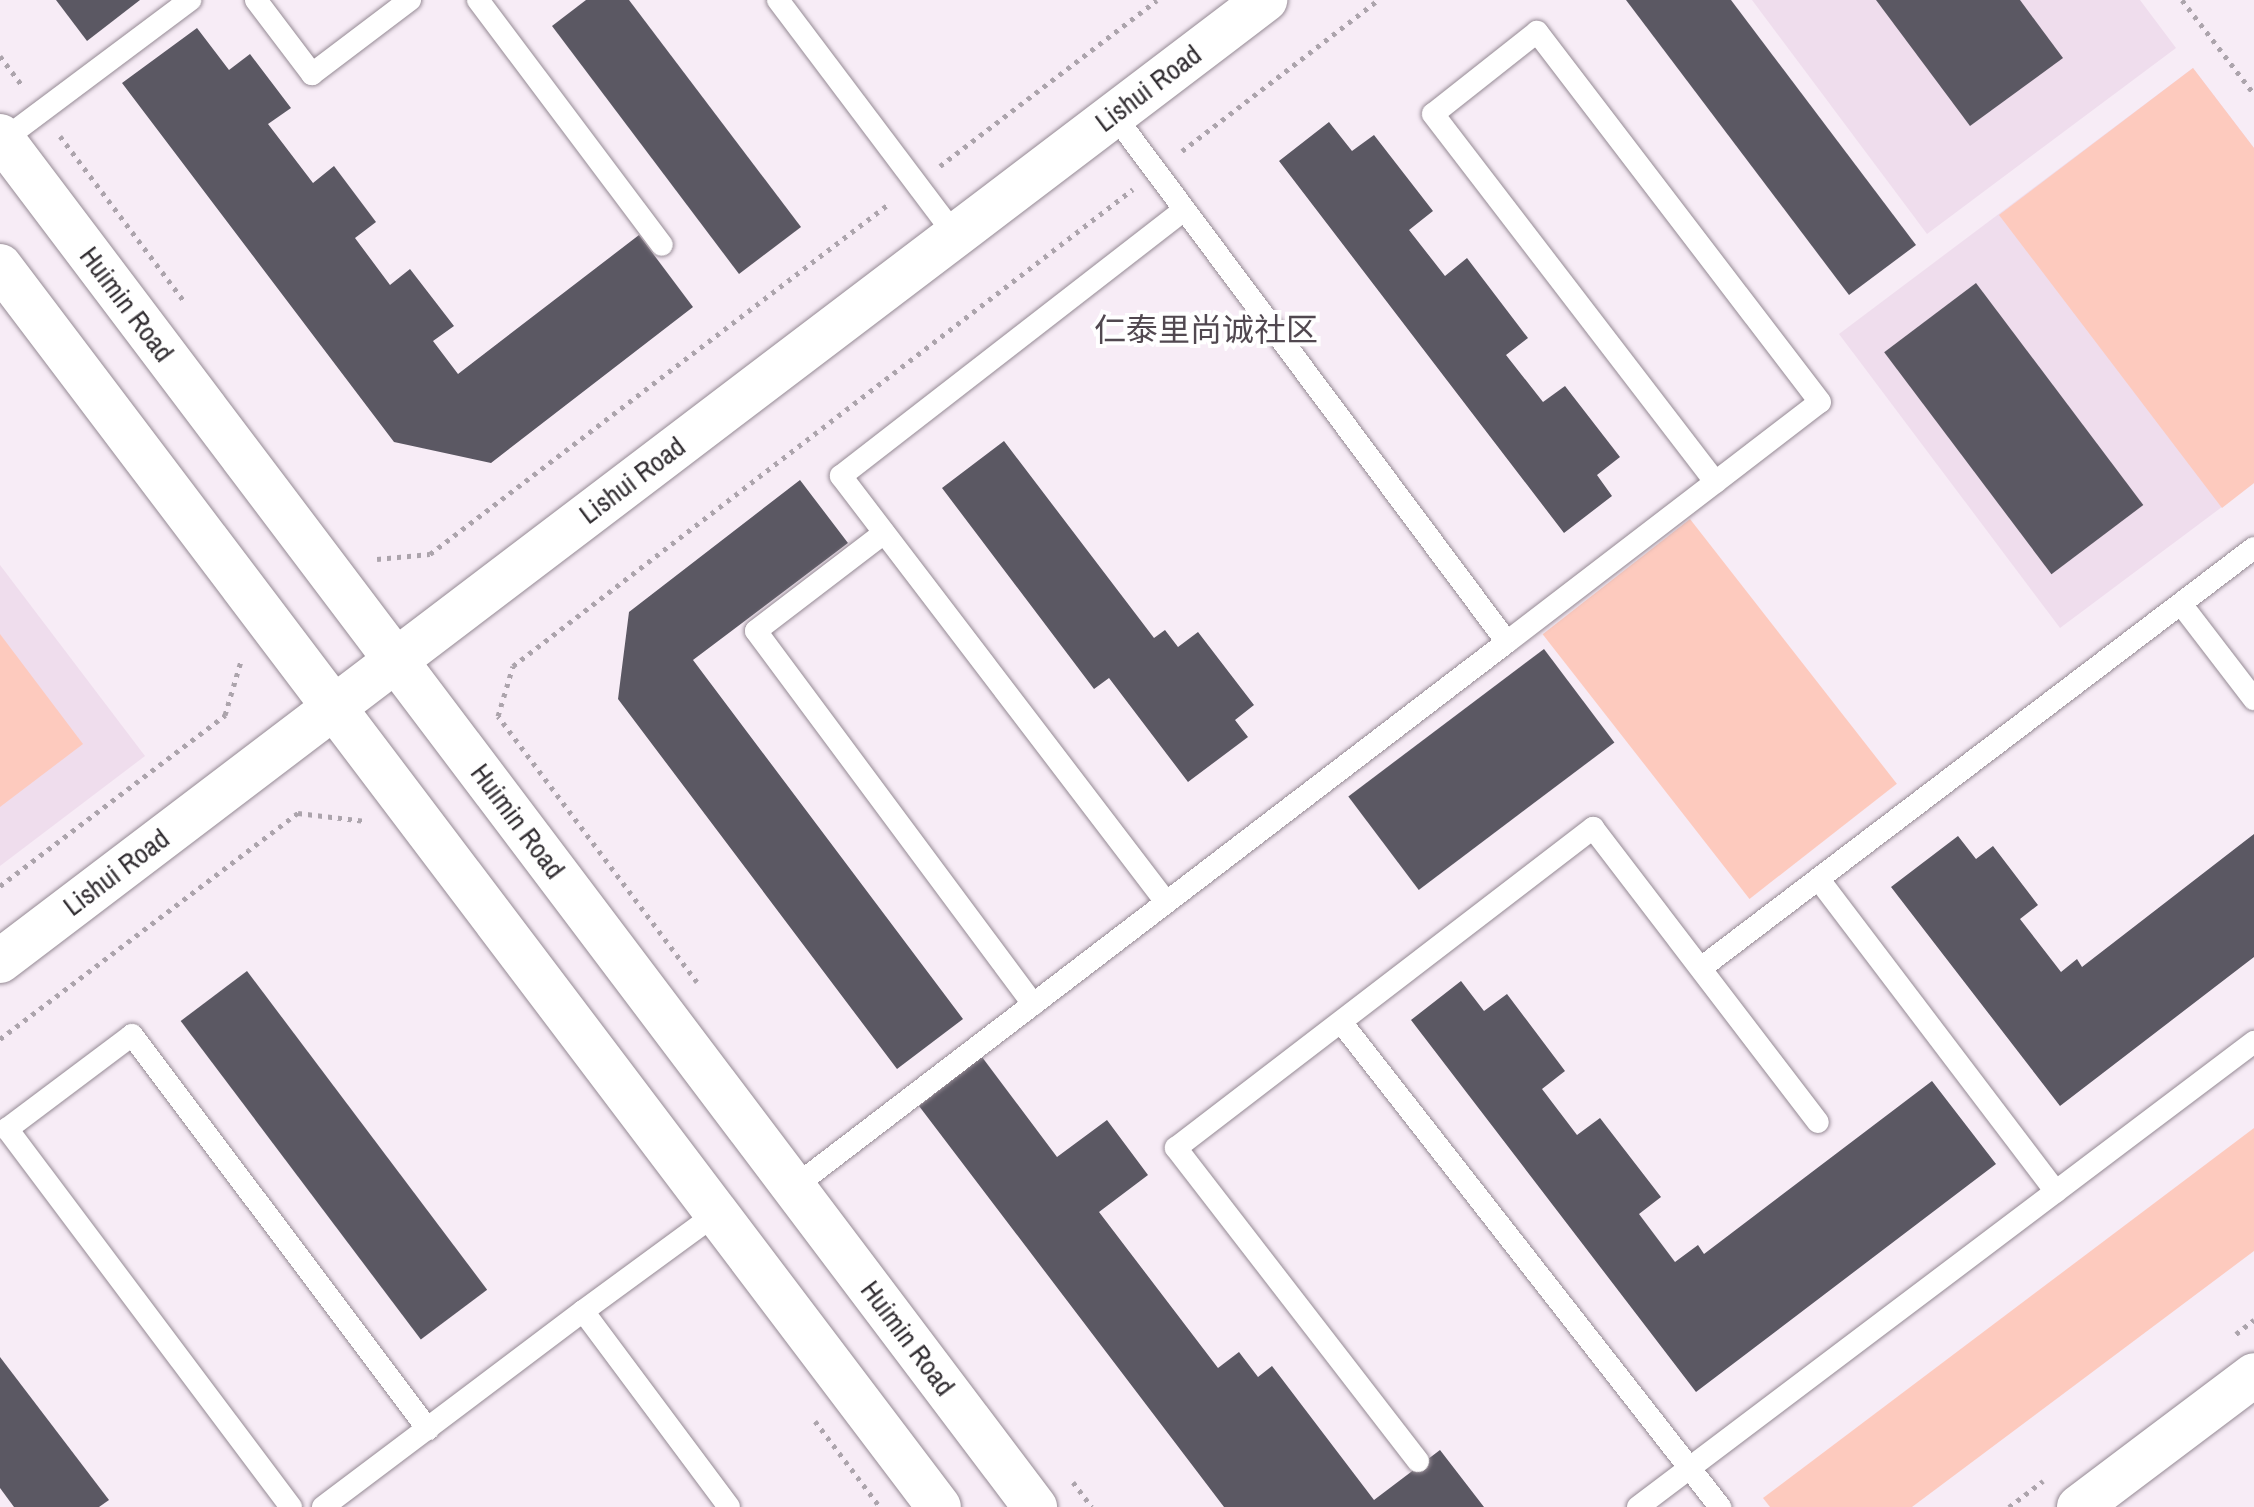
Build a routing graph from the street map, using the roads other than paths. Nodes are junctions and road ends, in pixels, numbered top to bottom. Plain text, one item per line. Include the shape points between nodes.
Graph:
1 (190, 0) edge
2 (256, 0) edge
3 (410, 0) edge
4 (478, 0) edge
5 (778, 0) edge
6 (1265, 0) edge
7 (1114, 115) junction
8 (2, 138) edge
9 (1184, 210) junction
10 (955, 235) junction
11 (662, 245) dead end
12 (0, 266) edge
13 (1715, 482) junction
14 (884, 533) junction
15 (2254, 548) edge
16 (2181, 604) junction
17 (1507, 642) junction
18 (396, 660) junction
19 (2254, 699) edge
20 (334, 707) junction
21 (1820, 881) junction
22 (1166, 902) junction
23 (0, 961) edge
24 (1701, 968) junction
25 (1033, 1004) junction
26 (1341, 1022) junction
27 (2254, 1042) edge
28 (1818, 1122) dead end
29 (794, 1187) junction
30 (2056, 1192) junction
31 (717, 1213) junction
32 (583, 1311) junction
33 (2254, 1375) edge
34 (428, 1429) junction
35 (1418, 1461) dead end
36 (1690, 1468) junction
37 (291, 1507) edge
38 (323, 1507) edge
39 (729, 1507) edge
40 (939, 1507) edge
41 (1035, 1507) edge
42 (1638, 1507) edge
43 (1720, 1507) edge
44 (2079, 1507) edge

1 - 8 lane
2 - 3 lane via 312,74
4 - 11 lane
5 - 10 lane
6 - 7 main road, Lishui Road
7 - 9 lane
7 - 10 main road, Lishui Road
8 - 18 main road, Huimin Road
9 - 14 lane via 841,476
9 - 17 lane
10 - 18 main road, Lishui Road
12 - 20 main road
13 - 13 lane via 1820,402 1537,32 1433,114
13 - 17 lane
14 - 22 lane
14 - 25 lane via 756,631
15 - 16 lane
16 - 19 lane
16 - 21 lane
17 - 22 lane
18 - 20 main road, Lishui Road
18 - 29 main road, Huimin Road
20 - 23 main road, Lishui Road
20 - 31 main road
21 - 24 lane
21 - 30 lane
22 - 25 lane
24 - 26 lane via 1593,828
24 - 28 lane
25 - 29 lane
26 - 35 lane via 1176,1148
26 - 36 lane
27 - 30 lane
29 - 41 main road, Huimin Road
30 - 36 lane
31 - 32 lane
31 - 40 main road
32 - 34 lane
32 - 39 lane
33 - 44 main road
34 - 37 lane via 132,1035 7,1129
34 - 38 lane
36 - 42 lane
36 - 43 lane

